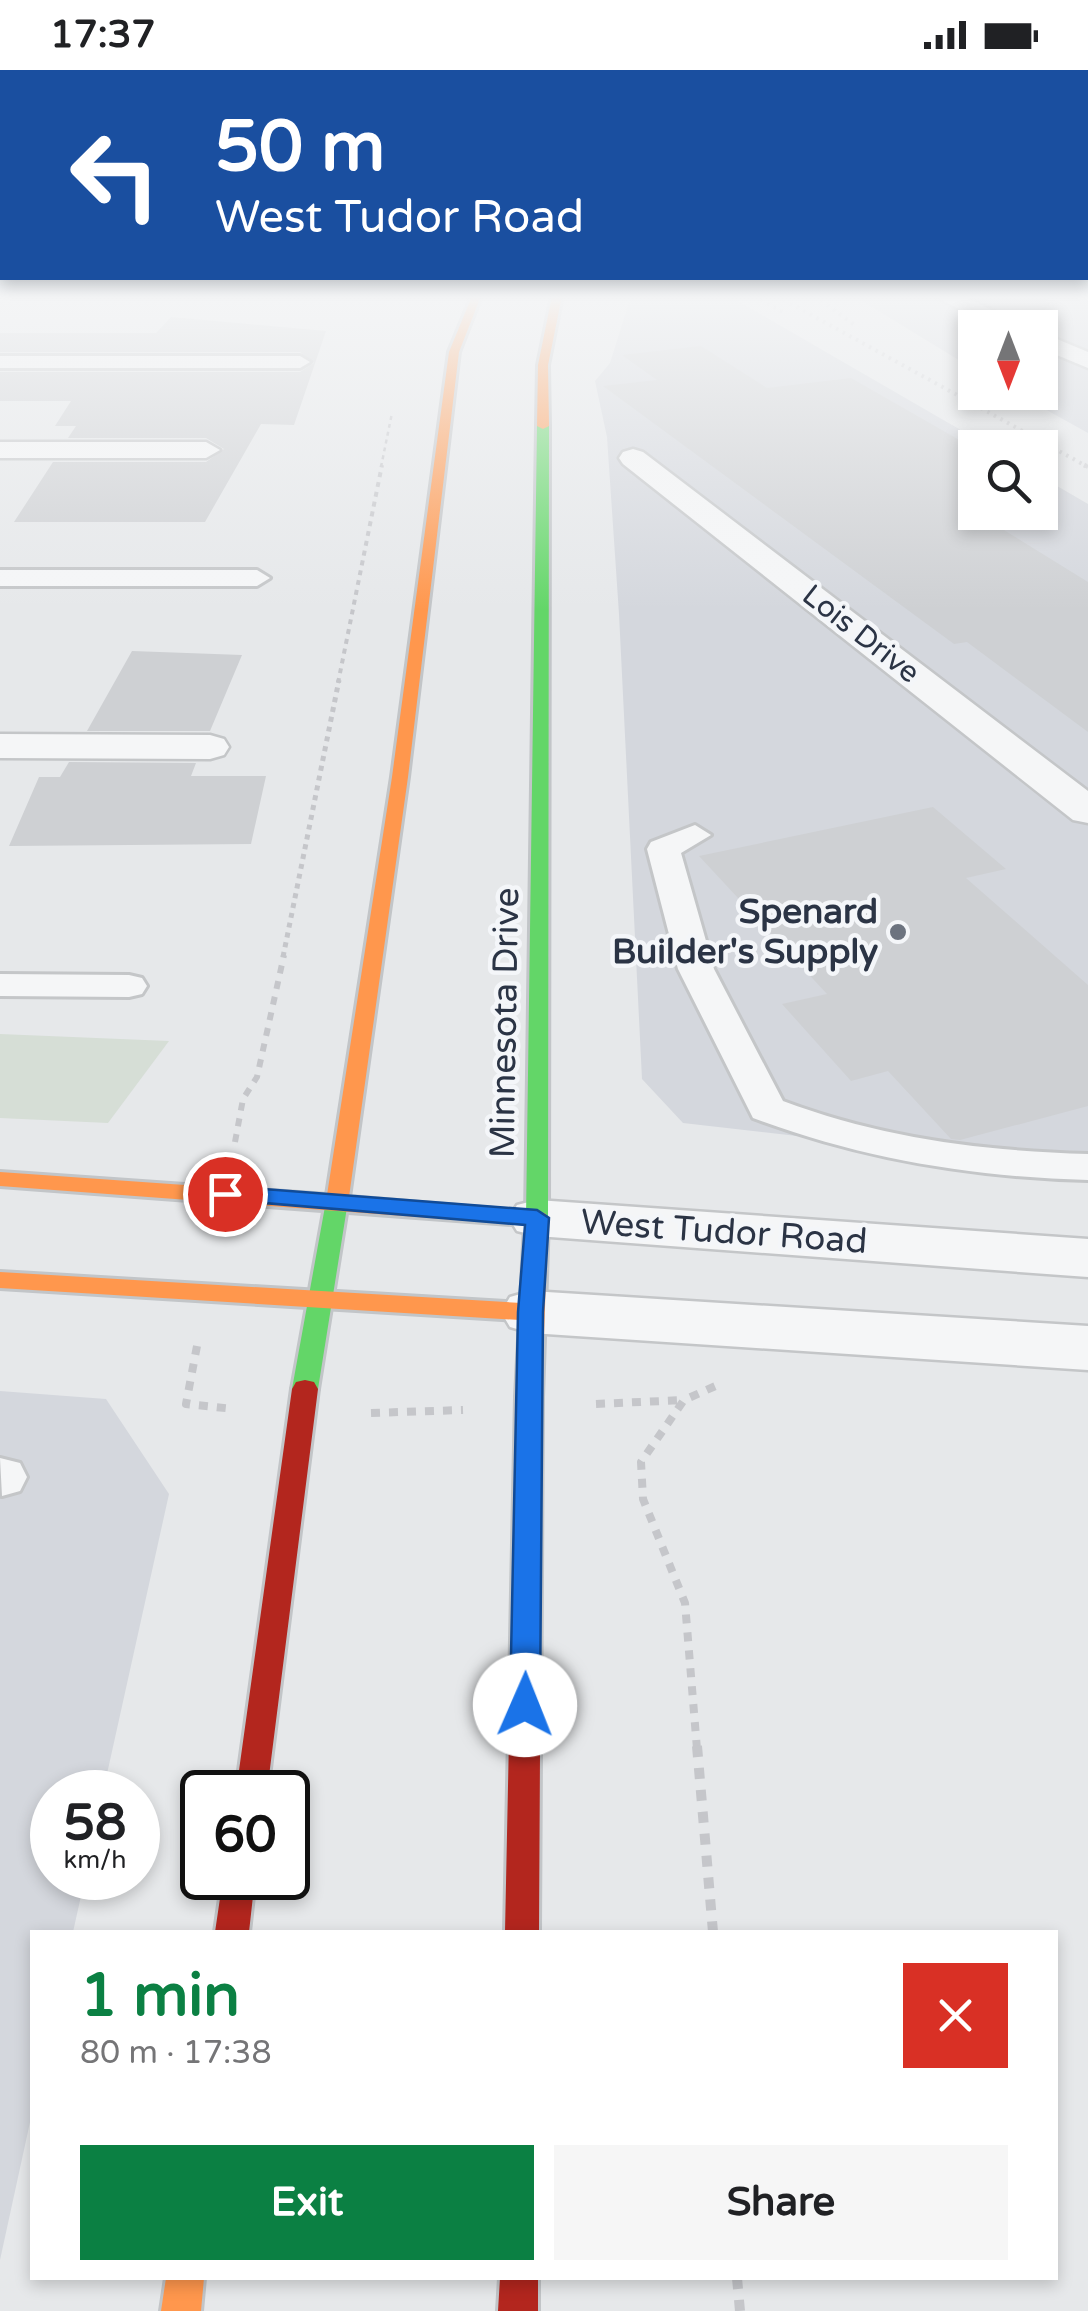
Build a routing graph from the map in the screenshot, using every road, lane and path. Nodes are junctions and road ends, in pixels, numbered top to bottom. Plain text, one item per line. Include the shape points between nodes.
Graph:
1 (395, 400) dead end
2 (447, 401) edge
3 (543, 401) edge
4 (0, 450) edge
5 (206, 450) dead end
6 (633, 458) dead end
7 (0, 578) edge
8 (257, 578) dead end
9 (0, 746) edge
10 (210, 748) dead end
11 (1088, 811) edge
12 (695, 835) dead end
13 (0, 986) edge
14 (129, 986) dead end
15 (243, 1099) dead end
16 (1088, 1166) edge
17 (0, 1179) edge
18 (337, 1201) junction
19 (537, 1218) junction
20 (1088, 1258) edge
21 (0, 1280) edge
22 (317, 1301) junction
23 (531, 1312) junction
24 (1088, 1348) edge
25 (733, 1378) dead end
26 (684, 1400) junction
27 (186, 1404) dead end
28 (529, 1407) junction
29 (301, 1416) junction
30 (253, 1770) edge
31 (236, 1900) edge
32 (232, 1930) edge
33 (522, 1930) edge
34 (713, 1930) edge
35 (186, 2280) edge
36 (518, 2280) edge
37 (738, 2280) edge
38 (181, 2311) edge
39 (518, 2311) edge
40 (740, 2311) edge

1 - 15 path via 270,1021 257,1077
2 - 18 main road
3 - 19 main road, Minnesota Drive
4 - 5 street
6 - 11 street, Lois Drive
7 - 8 lane
9 - 10 street
12 - 16 lane via 663,849 696,968 767,1109 828,1134 1002,1166
13 - 14 lane
17 - 18 main road, West Tudor Road
18 - 19 main road, West Tudor Road
18 - 22 main road
19 - 20 street, West Tudor Road
19 - 23 main road, Minnesota Drive
21 - 22 main road
22 - 23 main road
22 - 29 main road
23 - 24 street
23 - 28 main road, Minnesota Drive
25 - 26 path
26 - 28 path
26 - 34 path via 641,1462 643,1499 685,1603
27 - 29 path
28 - 29 path
28 - 33 main road, Minnesota Drive
29 - 30 main road
31 - 32 main road
35 - 38 main road
36 - 39 main road
37 - 40 path

